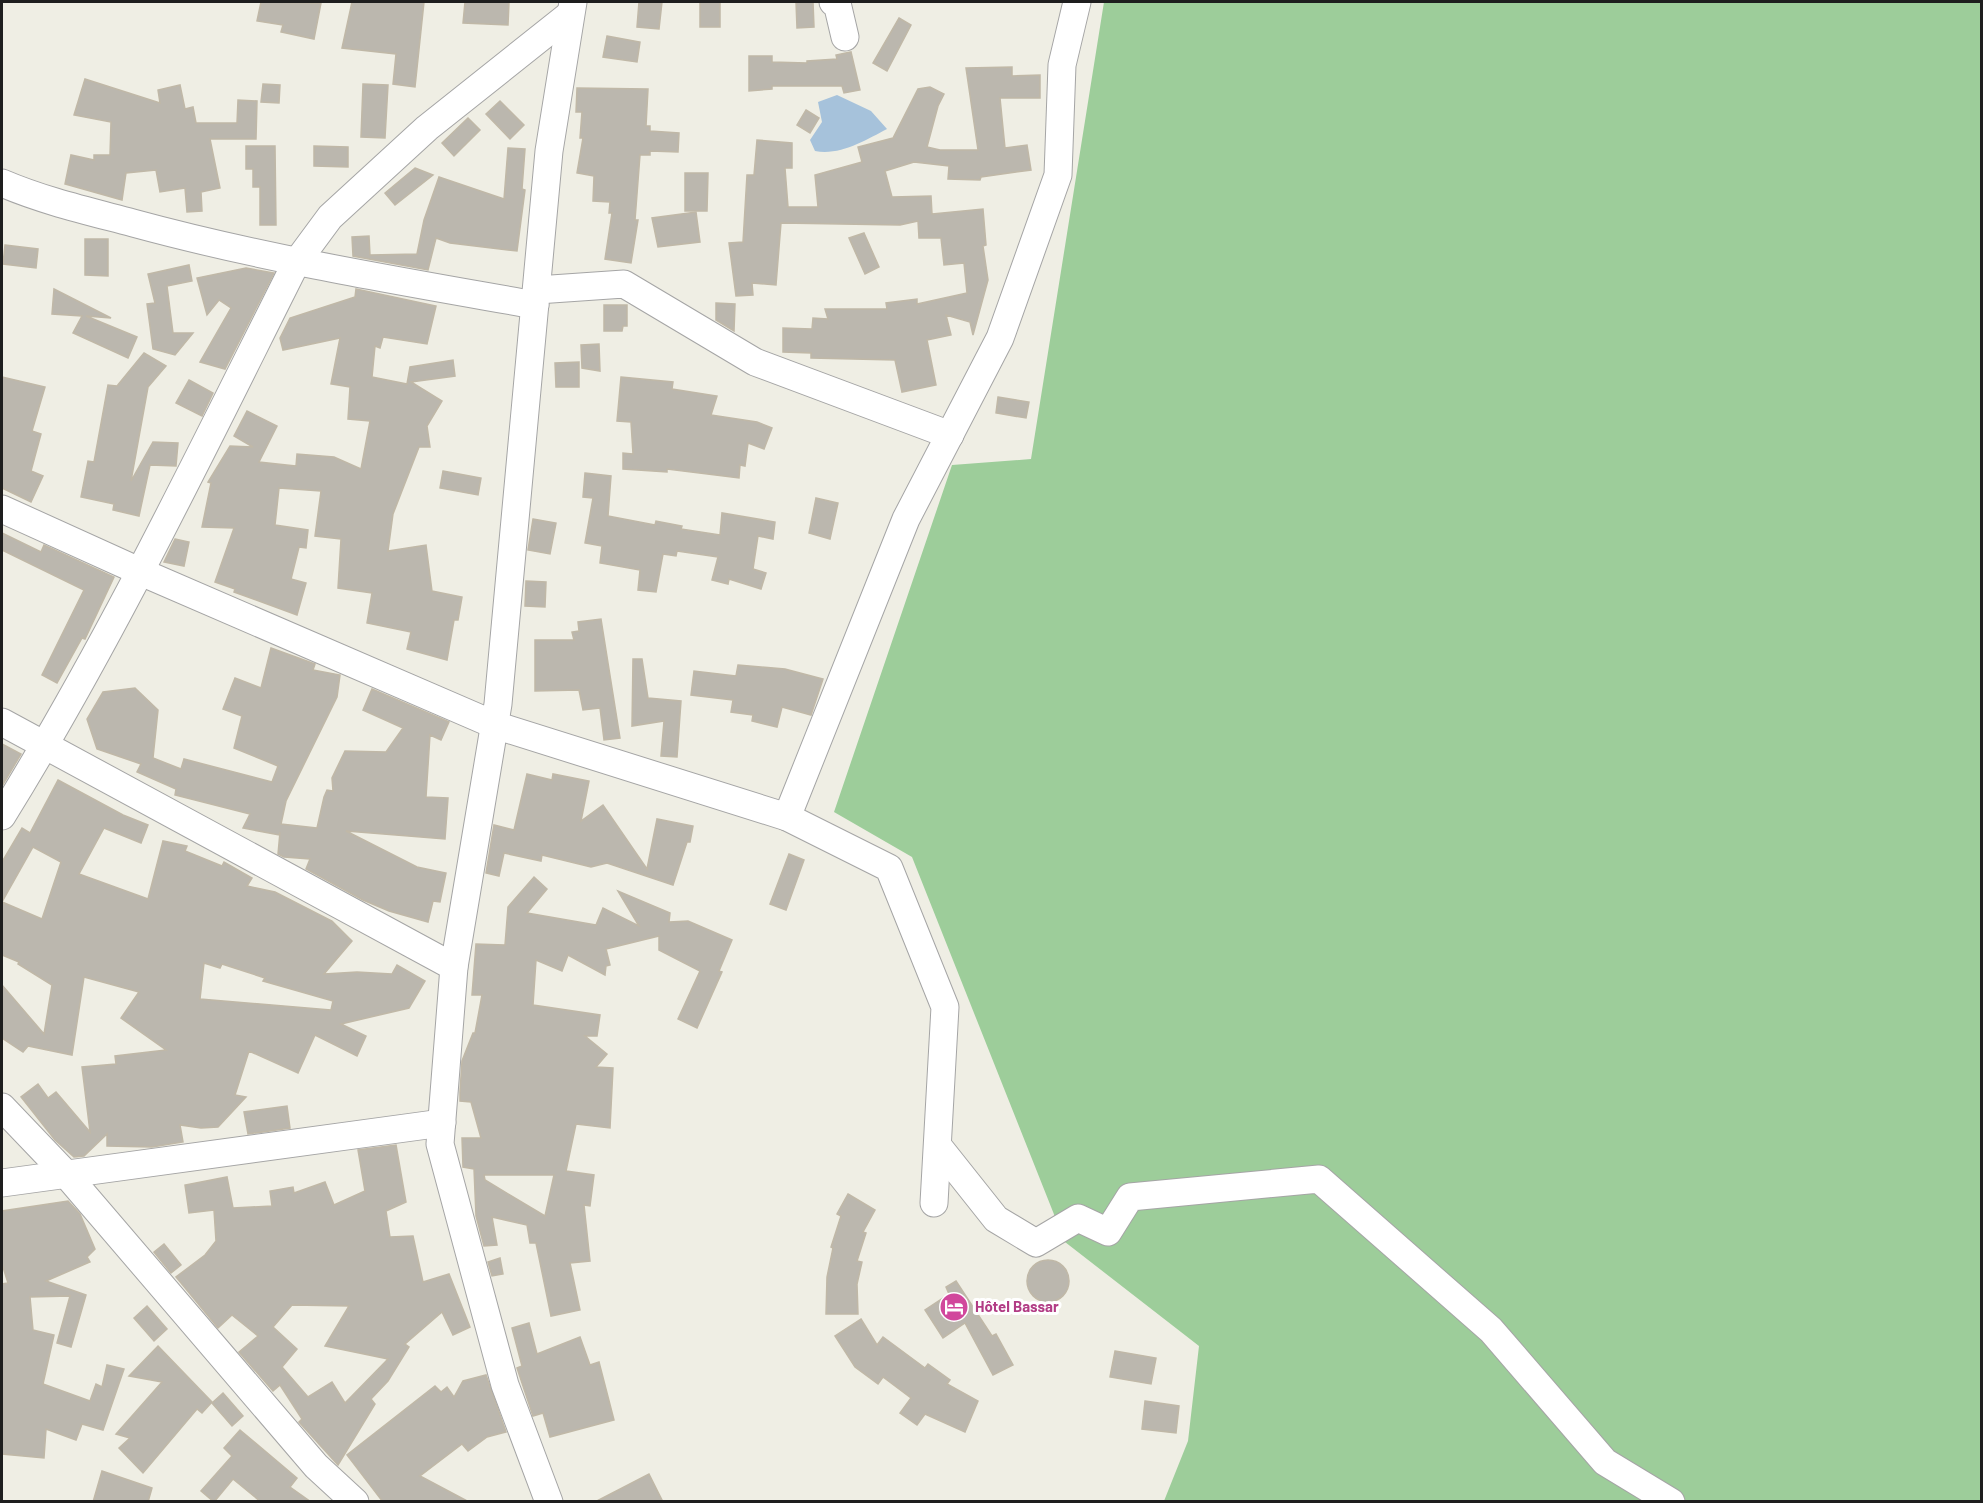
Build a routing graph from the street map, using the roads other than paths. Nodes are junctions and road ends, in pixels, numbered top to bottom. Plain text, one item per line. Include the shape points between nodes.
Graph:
1 (833, 2) edge
2 (1077, 2) edge
3 (571, 8) edge
4 (845, 37) dead end
5 (2, 183) edge
6 (296, 263) junction
7 (536, 297) junction
8 (950, 435) junction
9 (2, 509) edge
10 (141, 572) junction
11 (2, 722) edge
12 (495, 725) junction
13 (45, 745) junction
14 (2, 816) edge
15 (787, 817) junction
16 (454, 967) junction
17 (2, 1107) edge
18 (442, 1123) junction
19 (938, 1146) junction
20 (66, 1174) junction
21 (2, 1183) edge
22 (934, 1203) dead end
23 (355, 1502) edge
24 (549, 1502) edge
25 (1671, 1502) edge

1 - 4 street via 837,3
2 - 8 street via 1062,65 1058,175 1000,338
3 - 6 street via 427,128 330,217
3 - 7 street via 549,151
5 - 6 street via 29,195
6 - 7 street
6 - 10 street
7 - 8 street via 624,284 755,362
7 - 12 street
8 - 15 street via 906,519
9 - 10 street
10 - 12 street
10 - 13 street
11 - 13 street
12 - 15 street
12 - 16 street
13 - 14 street
13 - 16 street
15 - 19 street via 889,868 945,1007
16 - 18 street
17 - 20 street
18 - 20 street
18 - 24 street via 440,1144 505,1385
19 - 22 street
19 - 25 street via 996,1219 1036,1243 1078,1218 1108,1232 1130,1197 1319,1179 1491,1330 1605,1462
20 - 21 street
20 - 23 street via 316,1466

